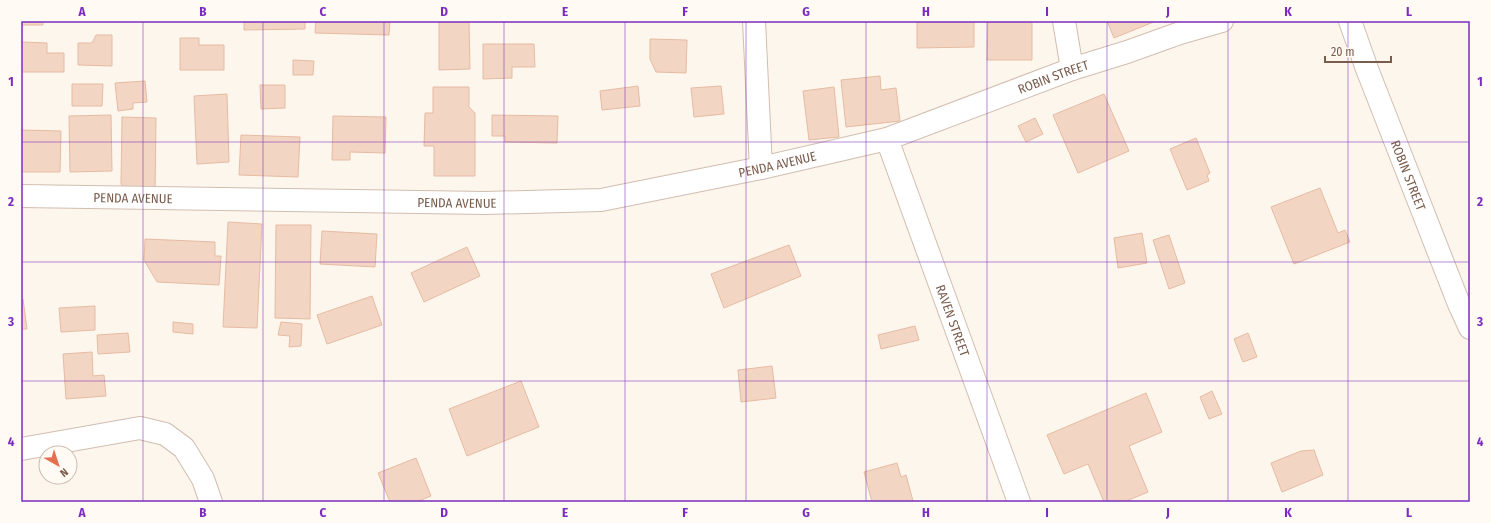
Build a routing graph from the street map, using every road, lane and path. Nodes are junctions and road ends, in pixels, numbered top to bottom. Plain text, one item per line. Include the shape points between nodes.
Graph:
1 (754, 21) edge
2 (1064, 21) edge
3 (1222, 21) edge
4 (1350, 21) edge
5 (1072, 69) junction
6 (886, 139) junction
7 (760, 168) junction
8 (21, 196) edge
9 (1470, 328) edge
10 (21, 449) edge
11 (211, 502) edge
12 (1019, 502) edge

1 - 7 street
2 - 5 street
3 - 5 street, ROBIN STREET
4 - 9 street, ROBIN STREET
5 - 6 street, ROBIN STREET
6 - 7 street, PENDA AVENUE
6 - 12 street, RAVEN STREET
7 - 8 street, PENDA AVENUE via 601,200 485,203
10 - 11 street via 140,428 165,434 184,448 202,479

